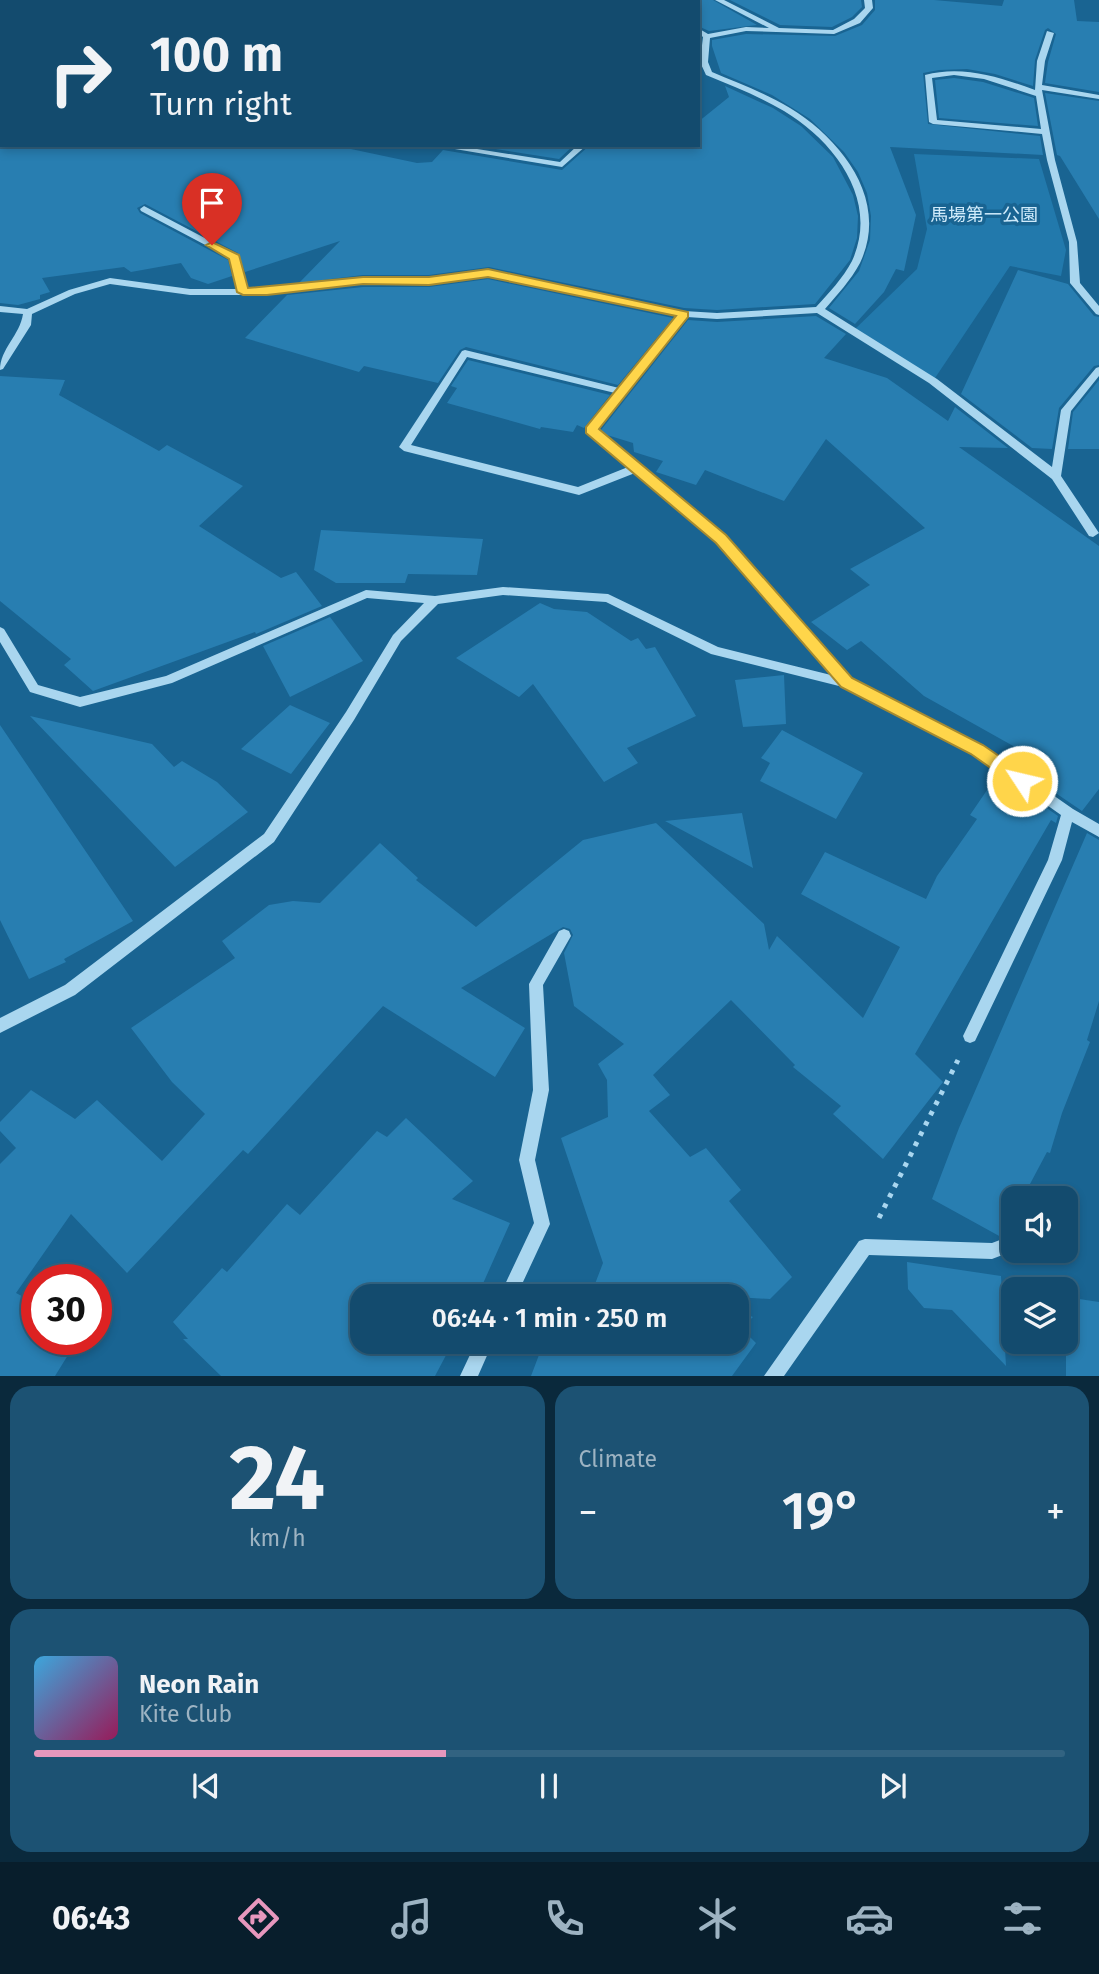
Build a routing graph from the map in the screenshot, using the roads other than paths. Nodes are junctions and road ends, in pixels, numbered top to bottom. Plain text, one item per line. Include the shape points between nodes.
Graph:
1 (719, 0) edge
2 (868, 0) edge
3 (779, 30) junction
4 (700, 31) edge
5 (1050, 33) dead end
6 (707, 36) junction
7 (701, 62) edge
8 (1039, 91) junction
9 (1099, 97) edge
10 (1047, 132) junction
11 (448, 147) edge
12 (581, 147) edge
13 (144, 209) dead end
14 (243, 292) junction
15 (0, 309) edge
16 (819, 310) junction
17 (28, 312) junction
18 (1099, 312) edge
19 (684, 314) junction
20 (0, 367) edge
21 (1099, 370) edge
22 (623, 392) junction
23 (636, 468) junction
24 (1055, 476) junction
25 (1093, 533) dead end
26 (435, 600) junction
27 (0, 632) edge
28 (846, 683) junction
29 (1068, 813) junction
30 (1099, 831) edge
31 (564, 936) dead end
32 (0, 1026) edge
33 (970, 1036) road end
34 (1001, 1248) edge
35 (513, 1284) edge
36 (479, 1354) edge
37 (469, 1376) edge
38 (773, 1376) edge

1 - 3 street
2 - 3 street via 869,8 857,20 834,32
3 - 6 street via 746,29
4 - 6 street
5 - 8 street via 1041,61
6 - 7 street
7 - 16 street via 709,72 795,114 850,166 863,199 865,227 859,255
8 - 9 street
8 - 10 street
8 - 10 street via 1005,80 940,72 928,77 933,122
10 - 18 street via 1073,242 1075,283
11 - 12 street via 562,165
13 - 14 street via 234,257
14 - 17 street via 190,292 110,281
14 - 19 street via 488,273
15 - 17 street
16 - 19 street
16 - 24 street via 933,381
17 - 20 street via 26,325
19 - 22 street
21 - 24 street via 1066,410
22 - 23 street via 591,430
22 - 23 street via 465,353 404,447 579,491
23 - 28 street via 721,539
24 - 25 street
26 - 27 street via 366,594 168,680 80,702 34,689
26 - 28 street via 503,591 608,598 715,651
26 - 32 street via 397,638 269,838 71,990
28 - 29 street via 977,749
29 - 30 street
29 - 33 street via 1055,860
31 - 35 street via 536,984 541,1090 527,1160 542,1224
34 - 38 street via 864,1247
36 - 37 street

